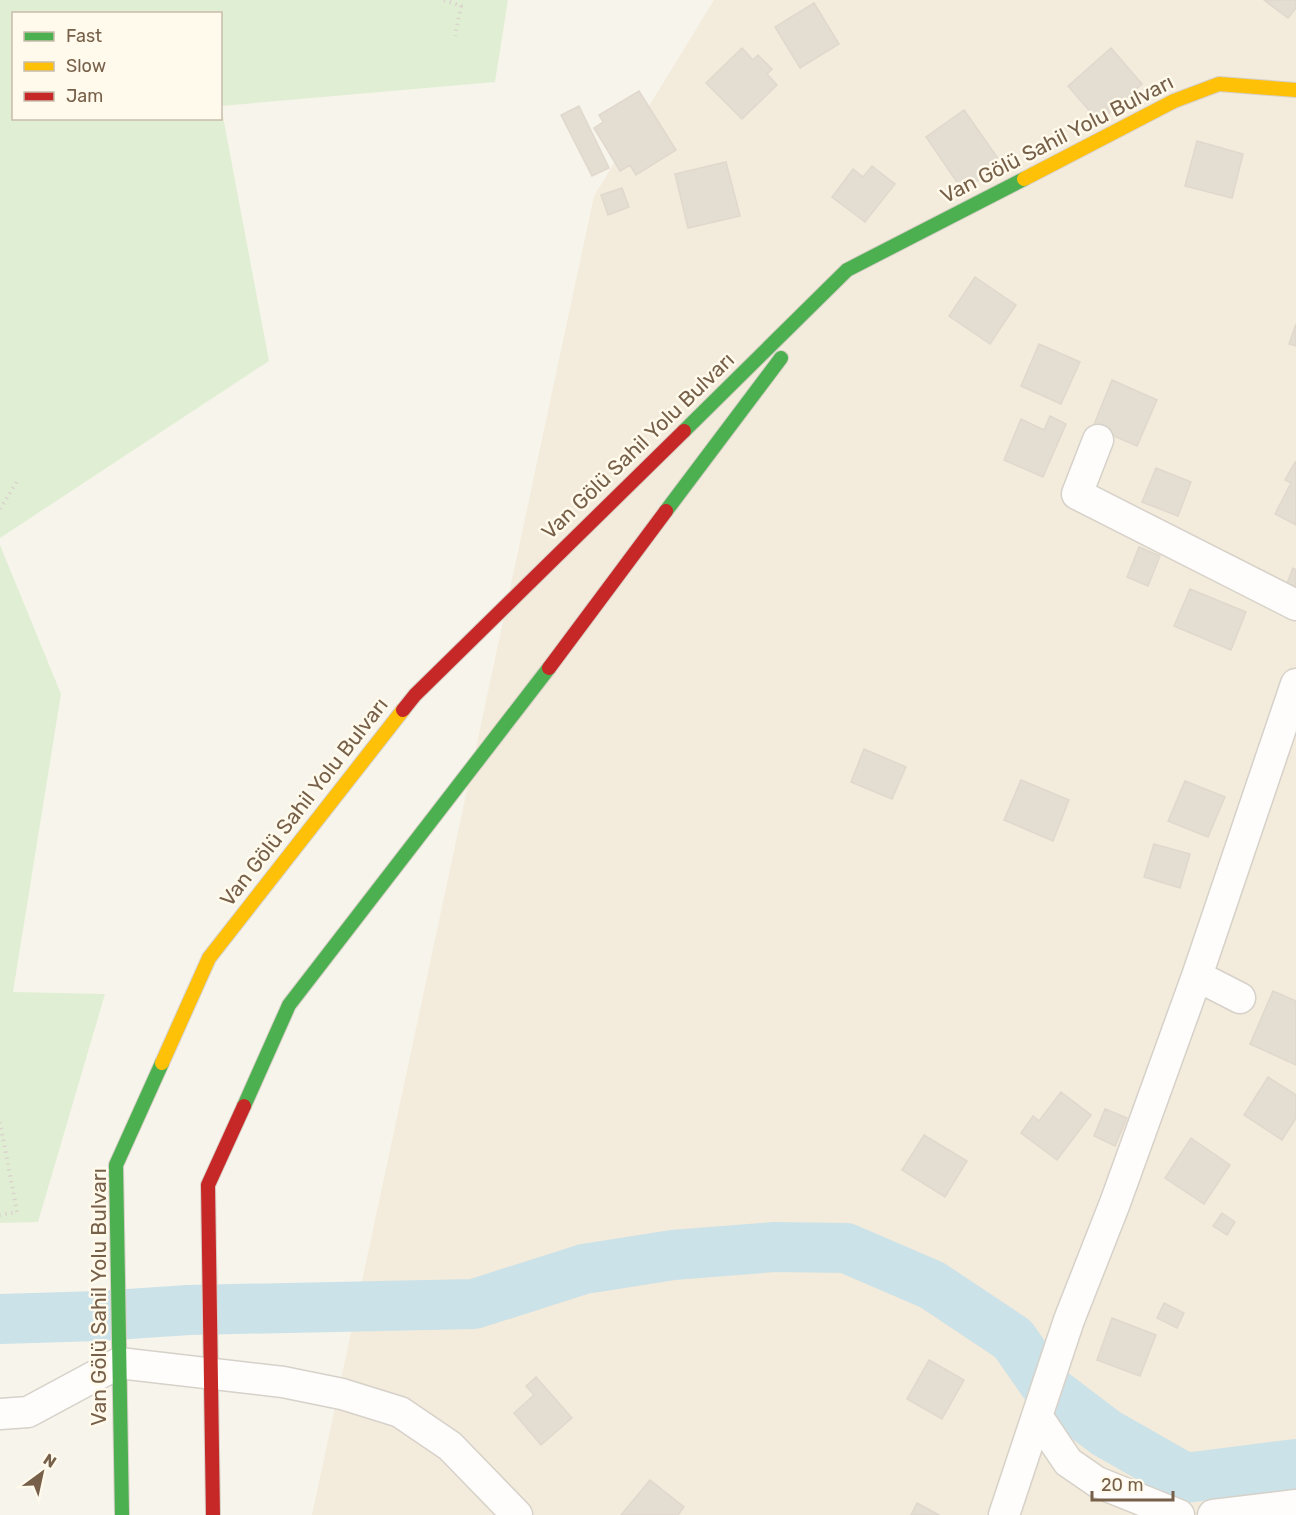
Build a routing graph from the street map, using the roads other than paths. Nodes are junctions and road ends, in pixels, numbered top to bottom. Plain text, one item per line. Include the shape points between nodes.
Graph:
1 (1296, 90) edge
2 (847, 270) junction
3 (1098, 440) dead end
4 (1296, 604) edge
5 (1296, 684) edge
6 (1197, 976) junction
7 (1240, 998) dead end
8 (119, 1363) junction
9 (211, 1372) junction
10 (0, 1414) edge
11 (1037, 1416) junction
12 (1296, 1505) edge
13 (122, 1515) edge
14 (213, 1515) edge
15 (517, 1515) edge
16 (1004, 1515) edge
17 (1179, 1515) edge
18 (1213, 1515) edge

1 - 2 main road, Van Gölü Sahil Yolu Bulvarı via 1219,84 1174,102
2 - 8 main road, Van Gölü Sahil Yolu Bulvarı via 415,695 209,958 116,1165
2 - 9 main road, Van Gölü Sahil Yolu Bulvarı via 485,753 289,1005 208,1185
3 - 4 street via 1077,494
5 - 6 street
6 - 7 street
6 - 11 street
8 - 9 street
8 - 10 street via 28,1412
8 - 13 main road, Van Gölü Sahil Yolu Bulvarı
9 - 14 main road, Van Gölü Sahil Yolu Bulvarı
9 - 15 street via 342,1394 400,1412 450,1446
11 - 16 street
11 - 17 street via 1068,1462 1098,1482
12 - 18 street

